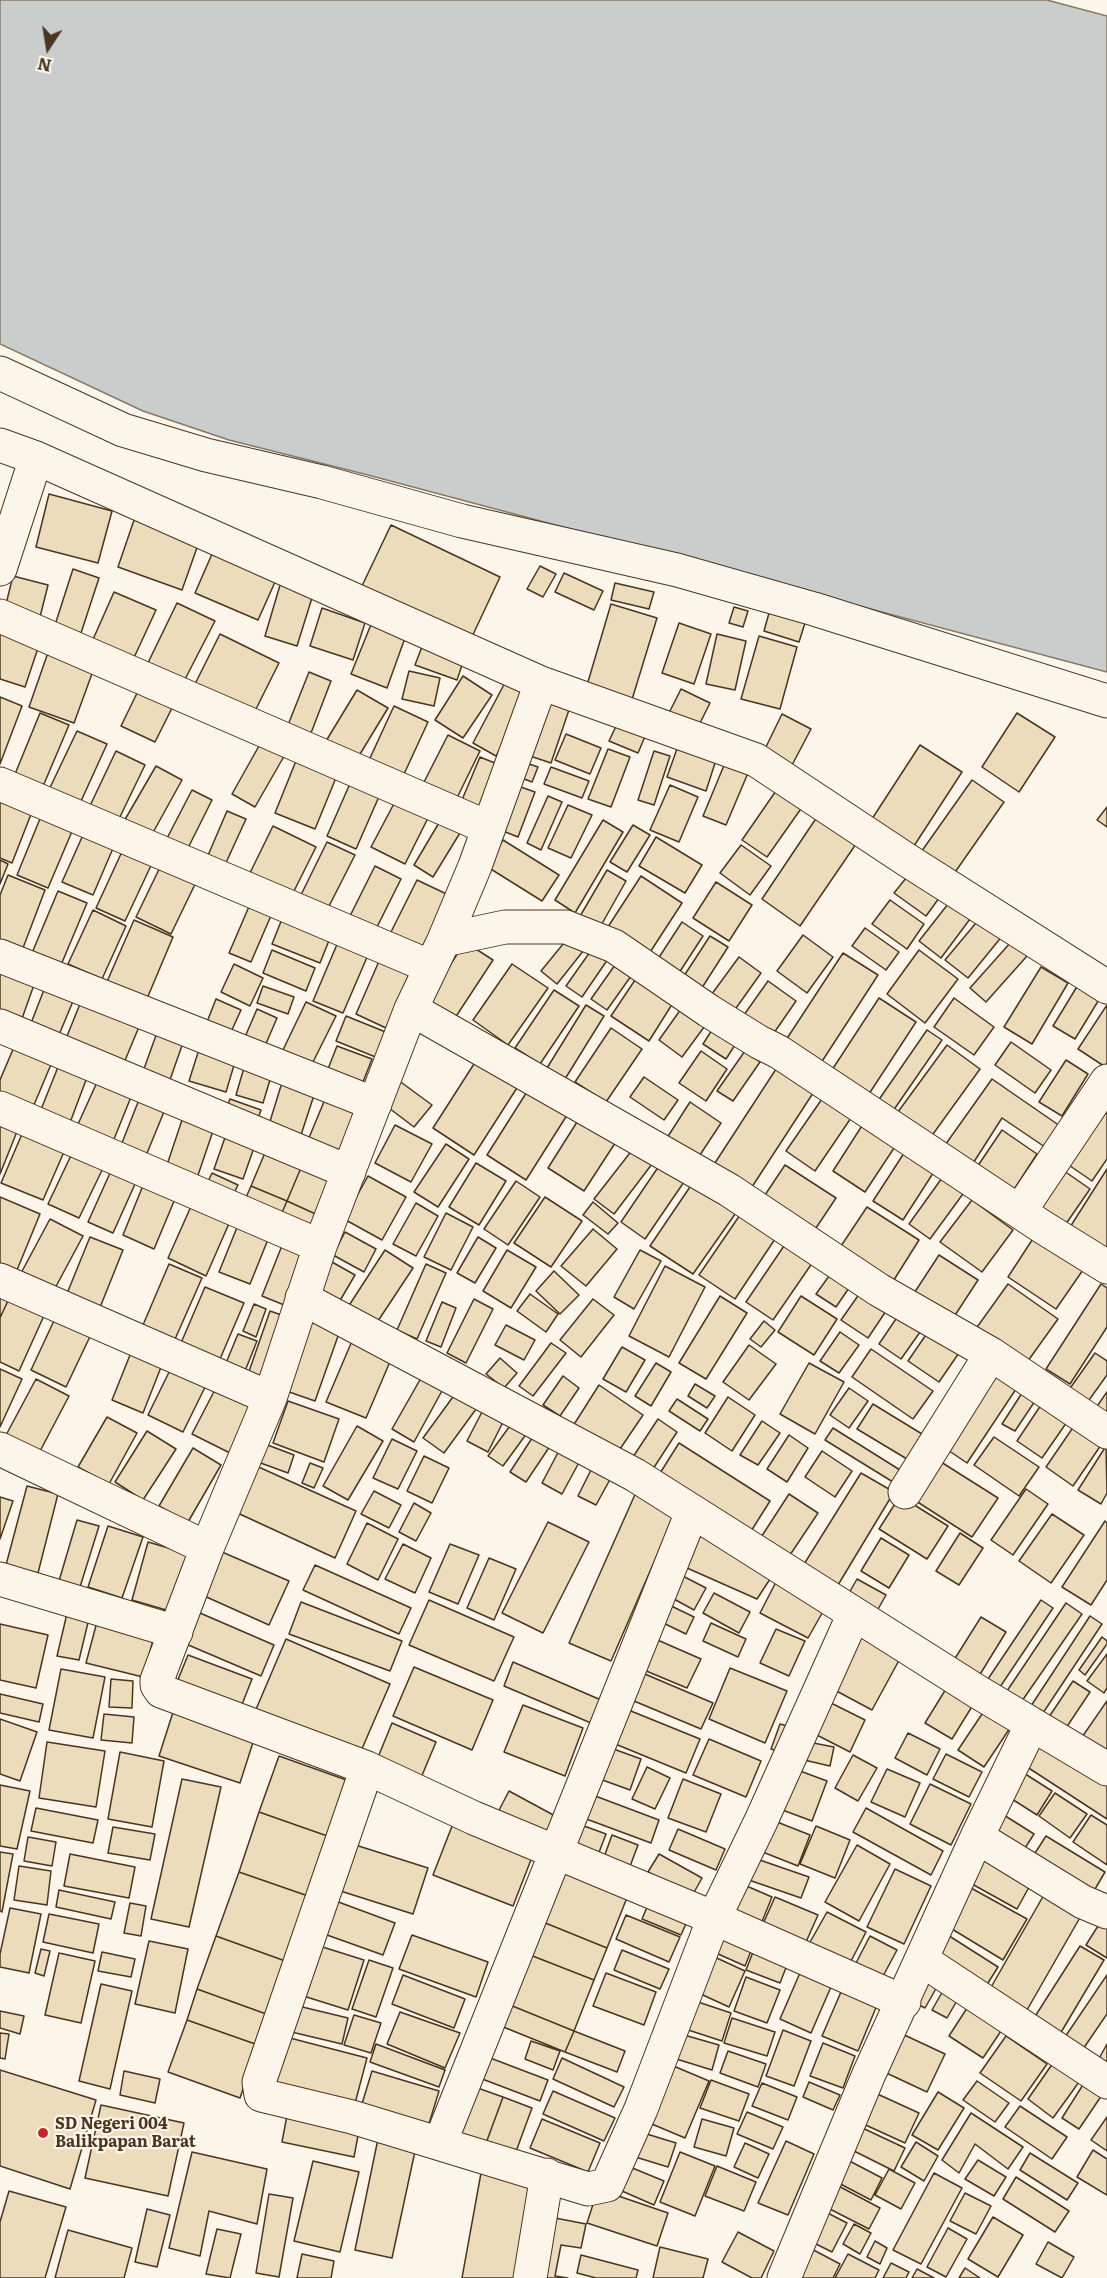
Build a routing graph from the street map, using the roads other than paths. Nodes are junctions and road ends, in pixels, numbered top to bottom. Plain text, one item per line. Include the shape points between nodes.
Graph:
1 (0, 373) edge
2 (0, 445) edge
3 (36, 458) junction
4 (0, 568) edge
5 (0, 616) edge
6 (541, 683) junction
7 (1107, 701) edge
8 (0, 784) edge
9 (489, 828) junction
10 (438, 953) junction
11 (0, 956) edge
12 (1106, 985) edge
13 (411, 1009) junction
14 (0, 1026) edge
15 (1107, 1081) edge
16 (375, 1104) junction
17 (0, 1108) edge
18 (349, 1172) junction
19 (1020, 1210) junction
20 (320, 1246) junction
21 (1107, 1267) edge
22 (0, 1280) edge
23 (302, 1298) junction
24 (991, 1354) junction
25 (270, 1398) junction
26 (1107, 1432) edge
27 (0, 1449) edge
28 (906, 1492) dead end
29 (692, 1512) junction
30 (207, 1548) junction
31 (0, 1579) edge
32 (854, 1614) junction
33 (176, 1632) junction
34 (1032, 1725) junction
35 (367, 1768) junction
36 (1107, 1769) edge
37 (977, 1837) junction
38 (556, 1852) junction
39 (1107, 1912) edge
40 (714, 1918) junction
41 (922, 1960) junction
42 (904, 2002) junction
43 (1107, 2082) edge
44 (440, 2143) junction
45 (547, 2175) junction
46 (530, 2278) edge
47 (784, 2278) edge

1 - 7 street via 123,430 206,455 462,521 677,570
2 - 3 street
3 - 4 street
3 - 6 street
5 - 9 street
6 - 9 street
6 - 12 street via 756,760
8 - 10 street
9 - 10 street
10 - 13 street
10 - 19 street via 505,927 566,927 614,946
11 - 16 street
13 - 16 street
13 - 24 street via 729,1190 879,1290
14 - 18 street
15 - 19 street
16 - 18 street
17 - 20 street
18 - 20 street
19 - 21 street
20 - 23 street
22 - 25 street
23 - 25 street
23 - 29 street via 634,1475
24 - 26 street
24 - 28 street
25 - 30 street
27 - 30 street
29 - 32 street
29 - 38 street
30 - 33 street
31 - 33 street
32 - 34 street
32 - 40 street
33 - 35 street via 157,1680 161,1691
34 - 36 street
34 - 37 street
35 - 38 street
35 - 44 street via 260,2082 261,2095
37 - 39 street via 1083,1902
37 - 41 street
38 - 40 street
38 - 44 street
40 - 42 street
40 - 45 street via 641,2109 607,2185 588,2189
41 - 42 street
41 - 43 street
42 - 47 street
44 - 45 street
45 - 46 street

